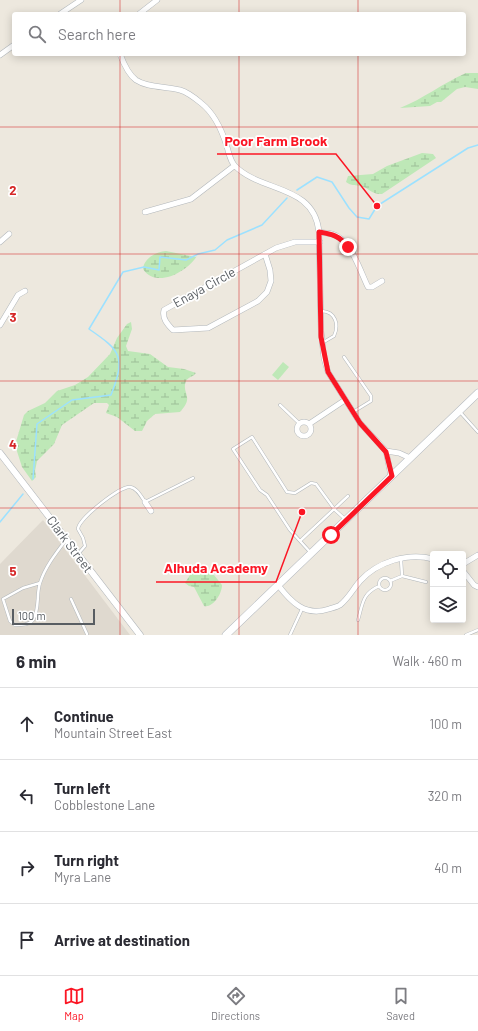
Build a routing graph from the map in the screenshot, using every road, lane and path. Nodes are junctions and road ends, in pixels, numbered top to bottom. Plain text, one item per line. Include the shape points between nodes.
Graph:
1 (80, 0) edge
2 (157, 0) edge
3 (63, 12) edge
4 (142, 12) edge
5 (12, 46) edge
6 (0, 55) edge
7 (121, 56) edge
8 (234, 166) junction
9 (145, 212) dead end
10 (319, 232) junction
11 (9, 234) dead end
12 (0, 242) edge
13 (320, 242) junction
14 (265, 254) junction
15 (382, 281) dead end
16 (25, 291) dead end
17 (320, 311) junction
18 (0, 325) edge
19 (322, 343) junction
20 (344, 357) dead end
21 (478, 393) edge
22 (345, 400) junction
23 (280, 405) dead end
24 (460, 411) junction
25 (353, 412) junction
26 (300, 424) junction
27 (309, 424) junction
28 (478, 432) edge
29 (386, 452) junction
30 (0, 453) edge
31 (410, 458) junction
32 (392, 476) junction
33 (193, 478) dead end
34 (348, 496) dead end
35 (145, 502) junction
36 (151, 510) dead end
37 (335, 510) junction
38 (346, 520) junction
39 (66, 539) junction
40 (300, 541) junction
41 (311, 553) junction
42 (78, 554) junction
43 (478, 555) edge
44 (430, 557) edge
45 (401, 559) junction
46 (466, 562) edge
47 (466, 575) edge
48 (402, 576) junction
49 (390, 581) junction
50 (426, 582) dead end
51 (40, 583) junction
52 (278, 585) junction
53 (379, 586) junction
54 (478, 587) edge
55 (71, 599) dead end
56 (2, 600) edge
57 (302, 609) junction
58 (358, 620) dead end
59 (478, 630) edge
60 (87, 634) dead end
61 (140, 635) edge
62 (226, 635) edge
63 (290, 635) edge
64 (466, 635) edge

1 - 3 street
2 - 4 street
5 - 6 street
7 - 8 street via 135,79 147,84 182,90 202,103 217,121
8 - 9 street via 191,200
8 - 10 street via 304,201 312,211
10 - 13 street
10 - 15 street via 342,239 368,287
11 - 12 street
13 - 14 street, Enaya Circle via 295,242
13 - 17 street
14 - 14 street, Enaya Circle via 164,310 167,324 173,330 208,328 258,301 267,292 271,281
16 - 18 street via 18,295
17 - 19 street
17 - 19 lane via 324,310 333,315 337,327 334,336
19 - 22 street via 328,372
20 - 25 lane via 371,396 371,400
21 - 24 main road
22 - 25 street
22 - 27 street
23 - 26 lane
24 - 28 lane
24 - 31 main road
25 - 29 street
26 - 27 street
26 - 27 street via 297,430 303,436 310,432
29 - 31 street via 399,453
29 - 32 street
30 - 39 street, Clark Street
31 - 32 main road
32 - 38 main road
33 - 35 lane
34 - 37 lane
35 - 36 street
35 - 42 lane via 138,491 128,487 98,506 78,524 85,546
37 - 38 lane
37 - 40 lane
37 - 40 lane via 316,484 311,483 295,493 288,492 252,437 233,449 260,490 267,495
38 - 41 main road
39 - 42 street, Clark Street
39 - 51 lane
40 - 41 lane
41 - 52 main road
42 - 61 street, Clark Street
43 - 46 street
44 - 45 street
45 - 48 lane
45 - 57 street via 385,563 373,570 340,605 319,612
47 - 54 street
48 - 49 lane
48 - 50 lane
49 - 53 lane via 388,578 382,579
49 - 53 lane via 391,585 387,590
51 - 56 lane via 23,588
51 - 56 lane via 37,611 32,621 25,625 15,625 10,621
52 - 57 street via 287,597
52 - 62 main road
53 - 58 lane via 365,596
55 - 60 lane
57 - 63 lane
59 - 64 lane

